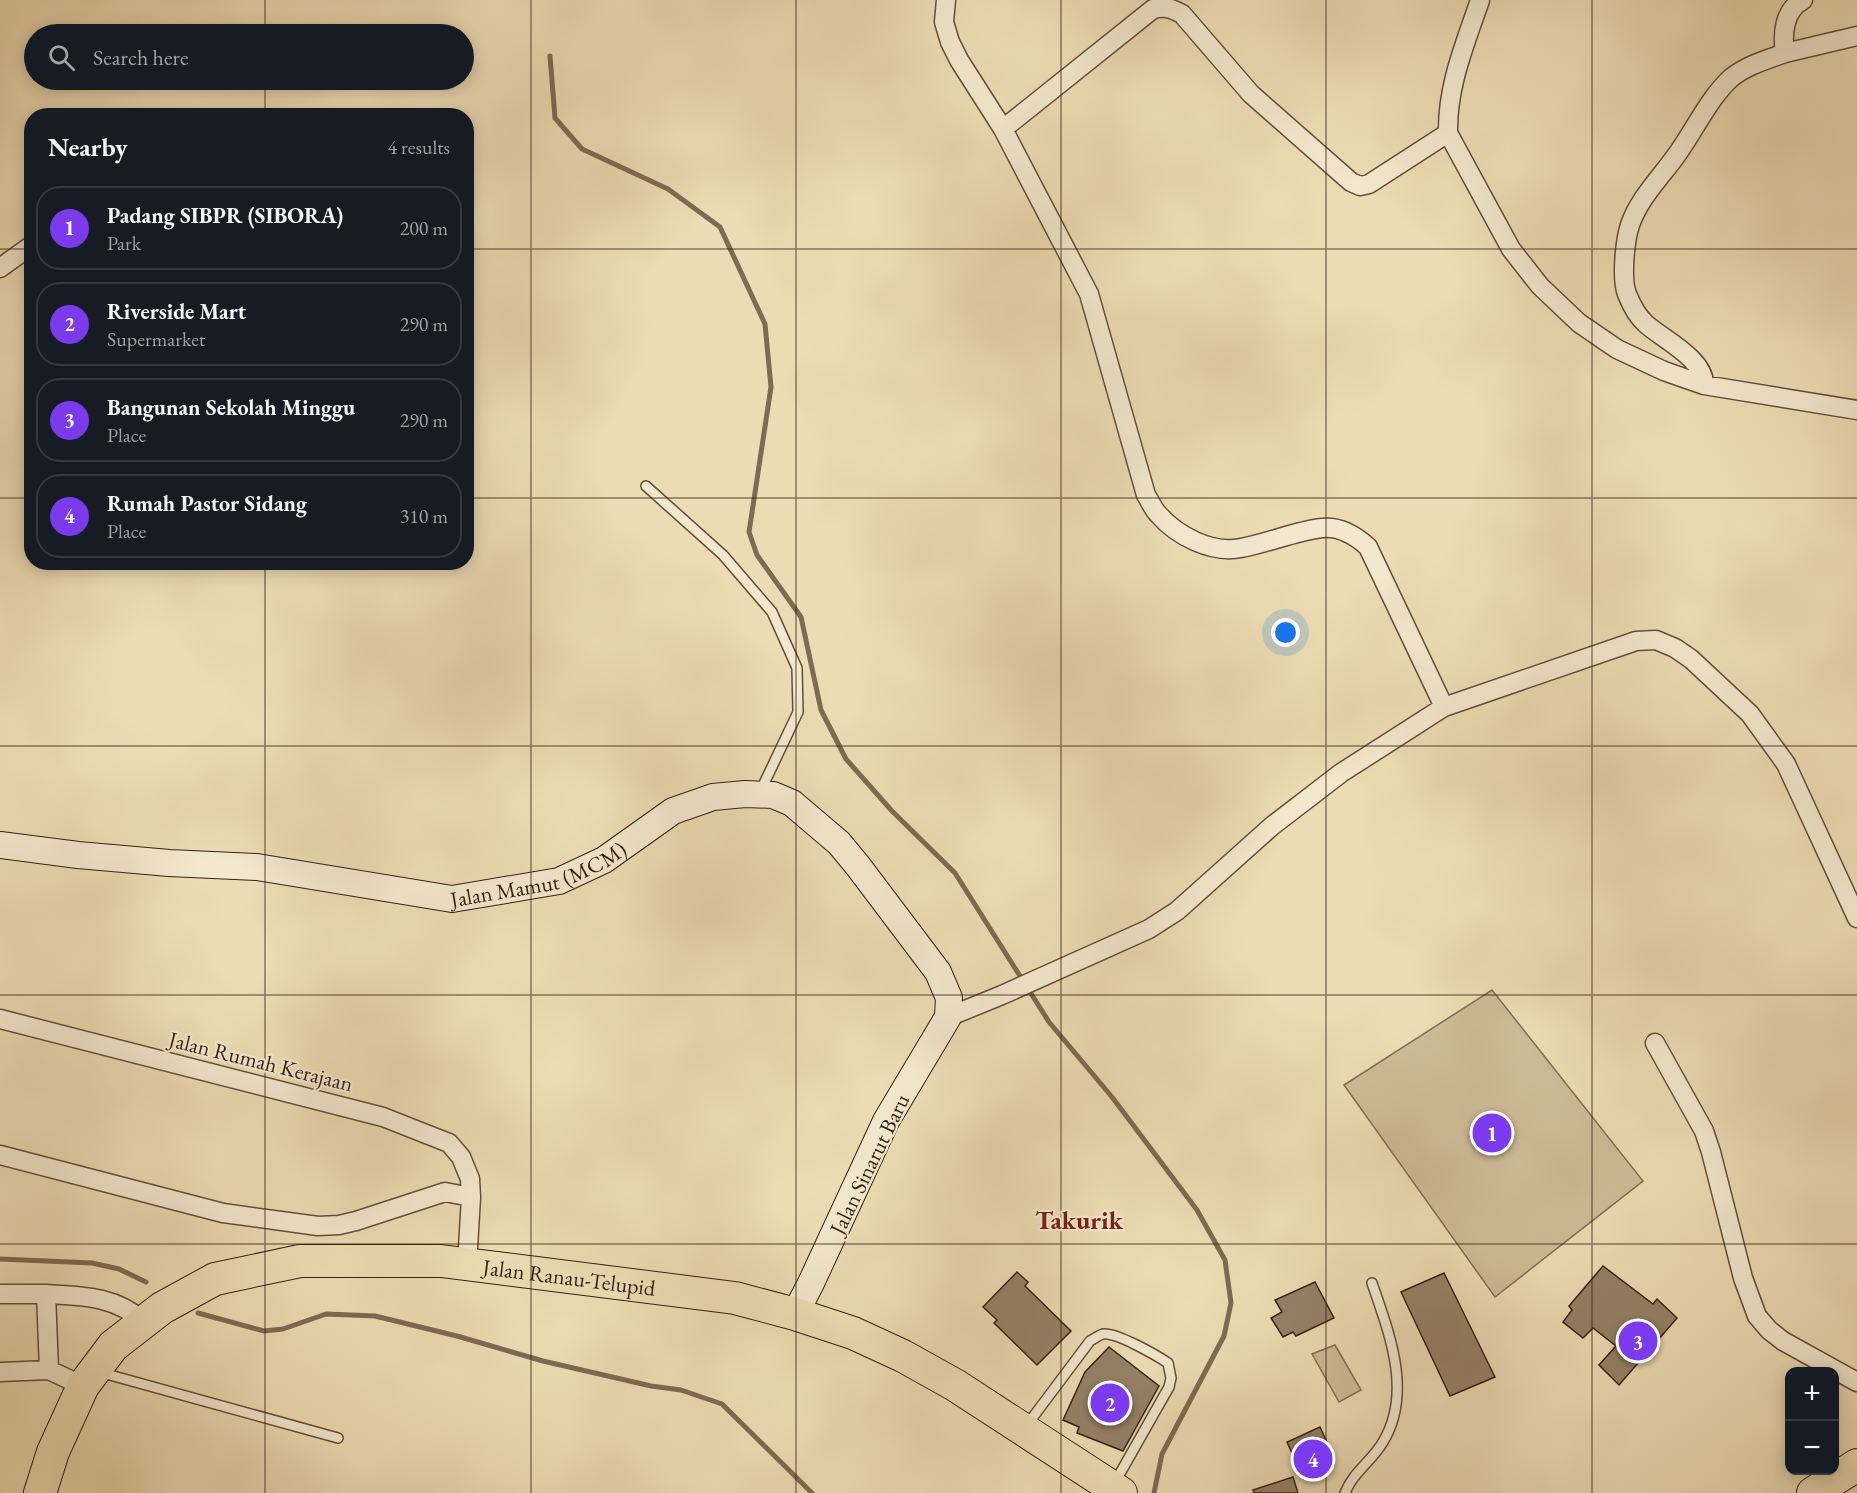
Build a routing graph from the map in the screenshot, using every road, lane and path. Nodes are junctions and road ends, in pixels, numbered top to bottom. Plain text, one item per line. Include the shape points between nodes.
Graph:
1 (946, 0) edge
2 (1480, 0) edge
3 (1803, 0) edge
4 (1857, 36) edge
5 (1785, 53) junction
6 (1003, 129) junction
7 (1448, 133) junction
8 (24, 251) edge
9 (0, 268) edge
10 (1704, 385) junction
11 (1857, 410) edge
12 (646, 486) dead end
13 (1444, 707) junction
14 (759, 794) junction
15 (0, 845) edge
16 (1857, 918) edge
17 (948, 1017) junction
18 (0, 1019) edge
19 (1655, 1043) dead end
20 (0, 1155) edge
21 (471, 1197) junction
22 (467, 1265) junction
23 (1372, 1283) dead end
24 (0, 1294) edge
25 (46, 1294) junction
26 (795, 1314) junction
27 (144, 1322) junction
28 (49, 1370) junction
29 (0, 1372) edge
30 (88, 1378) junction
31 (1857, 1383) edge
32 (1024, 1429) junction
33 (338, 1438) dead end
34 (1854, 1473) edge
35 (1117, 1490) edge
36 (40, 1493) edge
37 (1345, 1493) edge
38 (1813, 1493) edge

1 - 6 street via 944,22 950,42
2 - 7 street via 1455,74
3 - 5 street via 1785,23
4 - 5 street
5 - 10 street via 1749,66 1730,79 1639,206 1630,226 1625,256 1626,291 1645,323 1701,370
6 - 7 street via 1153,9 1163,6 1182,14 1251,93 1351,182 1369,184
6 - 13 street via 1089,294 1146,495 1158,514 1174,530 1218,549 1238,549 1324,528 1355,535 1368,547
7 - 10 street via 1511,249 1540,286 1579,323 1617,349
8 - 9 street
10 - 11 street
12 - 14 lane via 723,555 772,612 797,668 798,712
13 - 16 street via 1636,641 1656,640 1675,648 1750,714 1770,740 1786,764
13 - 17 street via 1317,791 1177,910 1149,929
14 - 15 street, Jalan Mamut (MCM) via 713,797 673,811 604,860 559,881 452,899 256,867 169,863
14 - 17 street, Jalan Mamut (MCM) via 792,803 839,843 938,972 949,998
17 - 26 street, Jalan Sinarut Baru via 886,1121
18 - 21 street, Jalan Rumah Kerajaan via 383,1117 432,1135 449,1143 461,1157 470,1179
19 - 31 street via 1704,1131 1757,1316 1783,1341
20 - 21 street via 223,1213 318,1226 356,1221 445,1192
21 - 22 street, Jalan Rumah Kerajaan
22 - 26 highway, Jalan Ranau-Telupid via 735,1298
22 - 27 highway, Jalan Ranau-Telupid via 441,1261 300,1261 215,1279
23 - 37 lane via 1395,1359 1396,1407 1383,1442 1355,1474
24 - 25 street
25 - 27 street via 97,1297 134,1312
25 - 28 street
26 - 32 highway, Jalan Ranau-Telupid via 853,1333 903,1356
27 - 30 highway, Jalan Ranau-Telupid via 113,1346
28 - 29 street
28 - 30 street
30 - 33 lane
30 - 36 highway, Jalan Ranau-Telupid via 53,1452
32 - 35 highway, Jalan Ranau-Telupid
32 - 35 lane via 1090,1341 1103,1334 1111,1335 1157,1355 1168,1363 1172,1378
34 - 38 highway

